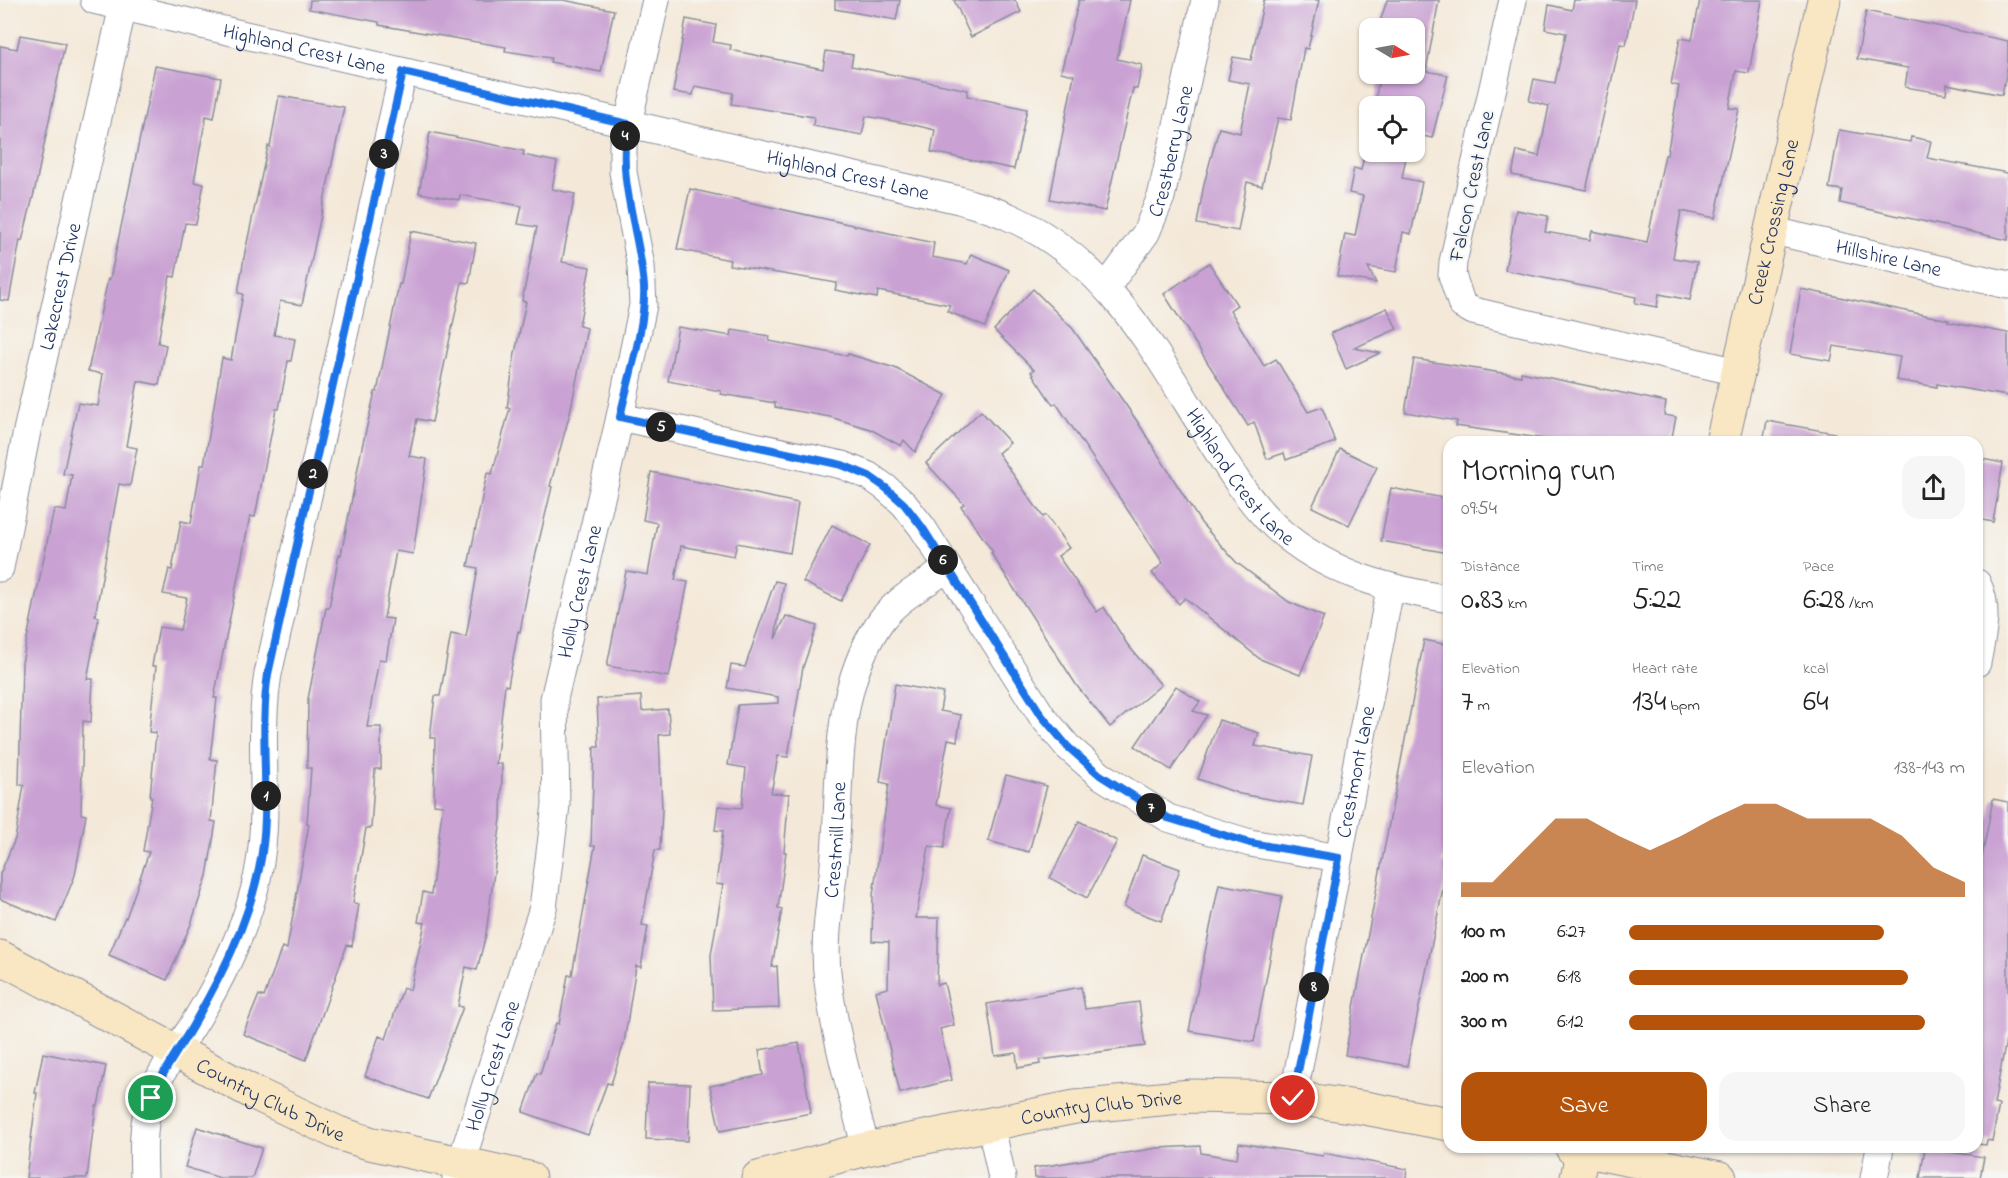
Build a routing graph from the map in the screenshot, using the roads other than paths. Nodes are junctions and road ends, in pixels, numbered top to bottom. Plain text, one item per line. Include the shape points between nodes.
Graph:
1 (94, 0) edge
2 (656, 0) edge
3 (1205, 0) edge
4 (1513, 0) edge
5 (1824, 0) edge
6 (123, 6) junction
7 (403, 72) junction
8 (628, 124) junction
9 (1769, 230) junction
10 (2008, 285) edge
11 (1106, 288) junction
12 (1738, 372) junction
13 (620, 417) junction
14 (1723, 436) edge
15 (0, 568) edge
16 (948, 568) junction
17 (1390, 589) junction
18 (1983, 596) edge
19 (1443, 598) edge
20 (1983, 633) edge
21 (1339, 858) junction
22 (0, 957) edge
23 (175, 1050) junction
24 (1293, 1098) junction
25 (1443, 1123) edge
26 (991, 1126) junction
27 (866, 1149) junction
28 (1879, 1153) edge
29 (1578, 1156) edge
30 (457, 1171) edge
31 (144, 1178) edge
32 (529, 1178) edge
33 (758, 1178) edge
34 (1002, 1178) edge
35 (1720, 1178) edge
36 (1874, 1178) edge

1 - 6 street, Highland Crest Lane
2 - 8 street, Holly Crest Lane
3 - 11 street, Crestberry Lane via 1161,196 1146,233
4 - 12 street, Falcon Crest Lane via 1454,262 1452,275 1462,305 1473,311
5 - 9 street, Creek Crossing Lane
6 - 7 street, Highland Crest Lane
6 - 15 street, Lakecrest Drive
7 - 8 street, Highland Crest Lane
7 - 23 street via 268,674 264,712 265,823 260,869 228,963
8 - 11 street, Highland Crest Lane via 959,200 998,213 1046,238
8 - 13 street, Holly Crest Lane via 623,172 644,288
9 - 10 street, Hillshire Lane
9 - 12 street, Creek Crossing Lane
11 - 17 street, Highland Crest Lane via 1132,316 1234,479 1265,516 1286,536 1329,565
12 - 14 street, Creek Crossing Lane
13 - 16 street via 813,458 869,476 904,504
13 - 30 street, Holly Crest Lane via 554,699 556,806 543,908
16 - 21 street via 1042,716 1068,747 1100,775 1168,818 1250,843
16 - 27 street, Crestmill Lane via 893,606 879,623 857,666 843,721 825,953 834,1012
17 - 19 street, Highland Crest Lane
17 - 21 street, Crestmont Lane
18 - 20 street
21 - 24 street, Crestmont Lane
22 - 23 street, Country Club Drive
23 - 30 street, Country Club Drive via 338,1133
23 - 31 street via 160,1075 146,1115
24 - 25 street, Country Club Drive
24 - 26 street, Country Club Drive via 1155,1099 1075,1107
26 - 27 street, Country Club Drive
26 - 34 street
27 - 33 street, Country Club Drive
28 - 36 street
29 - 35 street
30 - 32 street, Country Club Drive

